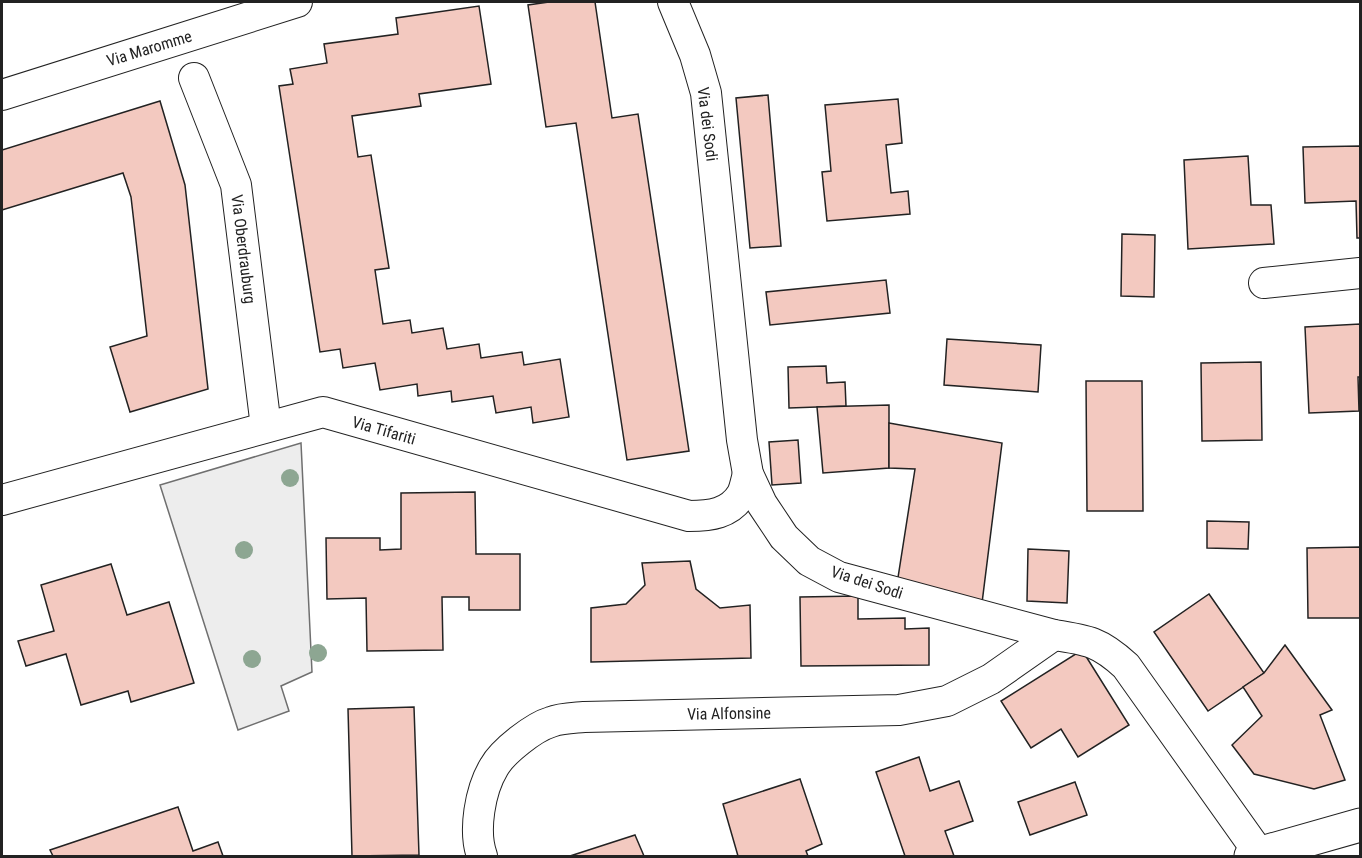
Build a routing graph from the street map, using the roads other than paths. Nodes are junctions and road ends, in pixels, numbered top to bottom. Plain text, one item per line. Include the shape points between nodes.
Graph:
1 (297, 2) edge
2 (673, 2) edge
3 (194, 78) dead end
4 (2, 94) edge
5 (1360, 273) edge
6 (1264, 283) dead end
7 (266, 428) junction
8 (748, 474) junction
9 (2, 500) edge
10 (1054, 635) junction
11 (1360, 825) edge
12 (482, 856) edge
13 (1257, 856) edge

1 - 4 street, Via Maromme
2 - 8 street, Via dei Sodi via 706,93
3 - 7 street, Via Oberdrauburg via 236,185
5 - 6 street
7 - 8 street, Via Tifariti via 323,412 689,516 711,516 730,507 742,493
7 - 9 street, Via Tifariti
8 - 10 street, Via dei Sodi via 784,537 809,561 839,577
10 - 12 street, Via Alfonsine via 991,679 947,701 899,710 584,717 551,722 520,739 494,765 482,794
10 - 13 street, Via dei Sodi via 1087,640 1126,666
11 - 13 street

